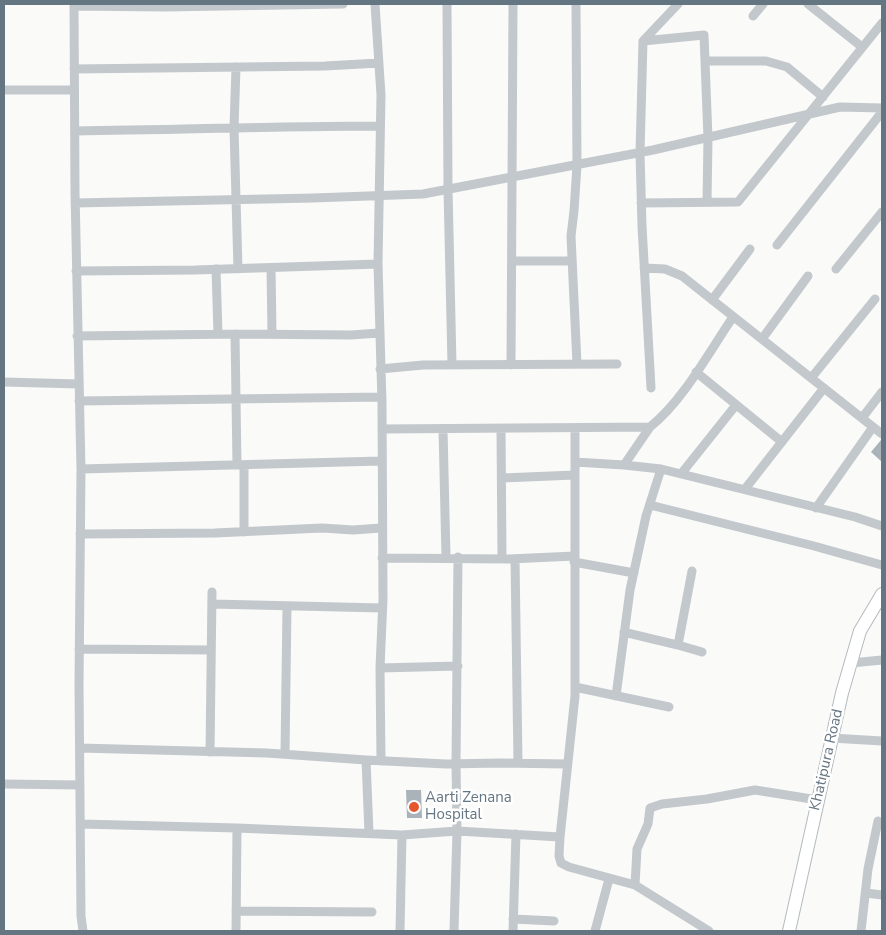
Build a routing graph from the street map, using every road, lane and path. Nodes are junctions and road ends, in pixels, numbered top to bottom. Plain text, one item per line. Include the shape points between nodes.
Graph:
1 (309, 4) edge
2 (343, 4) edge
3 (375, 4) edge
4 (447, 4) edge
5 (513, 4) edge
6 (576, 4) edge
7 (678, 4) edge
8 (763, 4) edge
9 (808, 4) edge
10 (74, 5) edge
11 (118, 5) edge
12 (179, 5) edge
13 (244, 5) edge
14 (753, 16) dead end
15 (882, 22) edge
16 (643, 41) junction
17 (862, 48) junction
18 (705, 61) junction
19 (379, 64) junction
20 (236, 67) junction
21 (74, 69) junction
22 (4, 90) edge
23 (74, 90) junction
24 (823, 97) junction
25 (882, 110) edge
26 (810, 114) junction
27 (380, 126) junction
28 (234, 128) junction
29 (75, 131) junction
30 (708, 138) junction
31 (640, 153) junction
32 (577, 165) junction
33 (512, 177) junction
34 (448, 189) junction
35 (380, 196) junction
36 (235, 200) junction
37 (707, 202) junction
38 (75, 203) junction
39 (641, 203) junction
40 (882, 212) edge
41 (777, 245) dead end
42 (750, 249) dead end
43 (512, 261) junction
44 (572, 261) junction
45 (378, 264) junction
46 (271, 268) junction
47 (644, 268) junction
48 (216, 269) junction
49 (238, 269) junction
50 (836, 269) dead end
51 (76, 271) junction
52 (808, 276) dead end
53 (875, 299) dead end
54 (712, 300) junction
55 (732, 316) junction
56 (379, 333) junction
57 (218, 334) junction
58 (235, 334) junction
59 (272, 334) junction
60 (77, 336) junction
61 (762, 339) junction
62 (577, 364) junction
63 (617, 364) dead end
64 (452, 365) junction
65 (512, 365) junction
66 (380, 369) junction
67 (696, 372) junction
68 (812, 377) junction
69 (4, 382) edge
70 (79, 384) junction
71 (650, 388) dead end
72 (824, 388) junction
73 (882, 392) edge
74 (382, 397) junction
75 (236, 399) junction
76 (79, 401) junction
77 (736, 405) junction
78 (862, 418) junction
79 (650, 427) junction
80 (873, 427) junction
81 (575, 428) junction
82 (382, 429) junction
83 (443, 429) junction
84 (501, 429) junction
85 (882, 434) edge
86 (782, 442) junction
87 (381, 462) junction
88 (575, 462) junction
89 (241, 465) junction
90 (624, 465) junction
91 (661, 469) junction
92 (81, 470) junction
93 (575, 474) junction
94 (681, 474) junction
95 (502, 478) junction
96 (745, 489) junction
97 (650, 505) junction
98 (816, 508) junction
99 (881, 523) edge
100 (381, 528) junction
101 (244, 532) junction
102 (80, 534) junction
103 (446, 557) junction
104 (458, 557) junction
105 (382, 558) junction
106 (502, 559) junction
107 (515, 559) junction
108 (575, 559) junction
109 (882, 566) edge
110 (692, 571) dead end
111 (634, 573) junction
112 (212, 592) dead end
113 (882, 594) edge
114 (212, 604) junction
115 (287, 606) junction
116 (382, 608) junction
117 (624, 632) junction
118 (678, 645) junction
119 (79, 649) junction
120 (211, 650) junction
121 (702, 652) dead end
122 (882, 660) edge
123 (851, 663) junction
124 (458, 666) junction
125 (380, 668) junction
126 (575, 687) junction
127 (616, 696) junction
128 (668, 707) dead end
129 (831, 738) junction
130 (882, 741) edge
131 (80, 748) junction
132 (210, 752) junction
133 (286, 754) junction
134 (366, 760) junction
135 (381, 761) junction
136 (518, 763) junction
137 (456, 764) junction
138 (567, 764) junction
139 (4, 784) edge
140 (80, 785) junction
141 (818, 800) junction
142 (878, 821) dead end
143 (81, 824) junction
144 (237, 828) junction
145 (457, 831) junction
146 (369, 833) junction
147 (516, 834) junction
148 (402, 835) junction
149 (560, 837) junction
150 (609, 879) junction
151 (635, 884) junction
152 (866, 893) junction
153 (882, 895) edge
154 (236, 912) junction
155 (372, 912) dead end
156 (514, 919) junction
157 (554, 921) dead end
158 (83, 931) edge
159 (236, 931) edge
160 (400, 931) edge
161 (454, 931) edge
162 (513, 931) edge
163 (595, 931) edge
164 (709, 931) edge
165 (789, 931) edge
166 (862, 931) edge

1 - 2 street
1 - 13 street
3 - 19 street
4 - 34 street
5 - 33 street
6 - 32 street
7 - 16 street
8 - 14 street
9 - 17 street
10 - 11 street
10 - 21 street
11 - 12 street
12 - 13 street
15 - 17 street
16 - 18 street via 704,35
16 - 31 street
17 - 24 street
18 - 24 street via 766,61 787,67
18 - 30 street
19 - 20 street
19 - 27 street
20 - 21 street
20 - 28 street
21 - 23 street
22 - 23 street
23 - 29 street
24 - 26 street
25 - 26 street via 840,108
25 - 41 street
26 - 30 street
26 - 37 street via 738,202
27 - 28 street
27 - 35 street
28 - 29 street
28 - 36 street
29 - 38 street
30 - 31 street
30 - 37 street
31 - 32 street
31 - 39 street
32 - 33 street
32 - 44 street
33 - 34 street
33 - 43 street
34 - 35 street
34 - 64 street
35 - 36 street
35 - 45 street
36 - 38 street
36 - 49 street
37 - 39 street
38 - 51 street
39 - 47 street
40 - 50 street
42 - 54 street
43 - 44 street
43 - 65 street
44 - 62 street
45 - 46 street
45 - 56 street
46 - 49 street
46 - 59 street
47 - 54 street via 665,268 674,272
47 - 71 street
48 - 49 street
48 - 51 street
48 - 57 street
51 - 60 street
52 - 61 street
53 - 68 street
54 - 55 street
55 - 61 street
55 - 67 street
56 - 59 street
56 - 66 street
57 - 58 street
57 - 60 street
58 - 59 street
58 - 75 street
60 - 70 street
61 - 68 street
62 - 63 street
62 - 65 street
64 - 65 street
64 - 66 street
66 - 74 street
67 - 77 street
67 - 79 street via 662,418
68 - 72 street
69 - 70 street
70 - 76 street
72 - 78 street
72 - 86 street
73 - 78 street
74 - 75 street
74 - 82 street
75 - 76 street
75 - 89 street
76 - 92 street
77 - 86 street
77 - 94 street
78 - 80 street
79 - 81 street
79 - 90 street
80 - 85 street
80 - 98 street
81 - 84 street
81 - 88 street
82 - 83 street
82 - 87 street
83 - 84 street
83 - 103 street
84 - 95 street
86 - 96 street
87 - 89 street
87 - 100 street
88 - 90 street
88 - 93 street
89 - 92 street
89 - 101 street
90 - 91 street
91 - 94 street
91 - 97 street
92 - 102 street
93 - 95 street
93 - 108 street
94 - 96 street
95 - 106 street
96 - 98 street
97 - 109 street
97 - 111 street
98 - 99 street
100 - 101 street
100 - 105 street
101 - 102 street
102 - 119 street
103 - 104 street
103 - 105 street
104 - 106 street
104 - 124 street
105 - 116 street
106 - 107 street
107 - 108 street
107 - 136 street
108 - 111 street
108 - 126 street
110 - 118 street
111 - 117 street
112 - 114 street
113 - 123 main road, Khatipura Road via 860,631
114 - 115 street
114 - 120 street
115 - 116 street
115 - 133 street
116 - 125 street
117 - 118 street
117 - 127 street
118 - 121 street
119 - 120 street
119 - 131 street
120 - 132 street
122 - 123 street
123 - 129 main road, Khatipura Road
124 - 125 street
124 - 137 street
125 - 135 street
126 - 127 street
126 - 138 street
127 - 128 street
129 - 130 street
129 - 141 main road, Khatipura Road
131 - 132 street
131 - 140 street
132 - 133 street
133 - 134 street
134 - 135 street
134 - 146 street
135 - 137 street
136 - 137 street
136 - 138 street
137 - 145 street
138 - 149 street
139 - 140 street
140 - 143 street
141 - 151 street via 755,790 650,808 648,824 637,849
141 - 165 main road, Khatipura Road
142 - 152 street
143 - 144 street
143 - 158 street
144 - 146 street
144 - 154 street
145 - 147 street
145 - 148 street
145 - 161 street
146 - 148 street
147 - 149 street
147 - 156 street
148 - 160 street
149 - 150 street via 561,863
150 - 151 street
150 - 163 street
151 - 164 street
152 - 153 street
152 - 166 street
154 - 155 street
154 - 159 street
156 - 157 street
156 - 162 street

